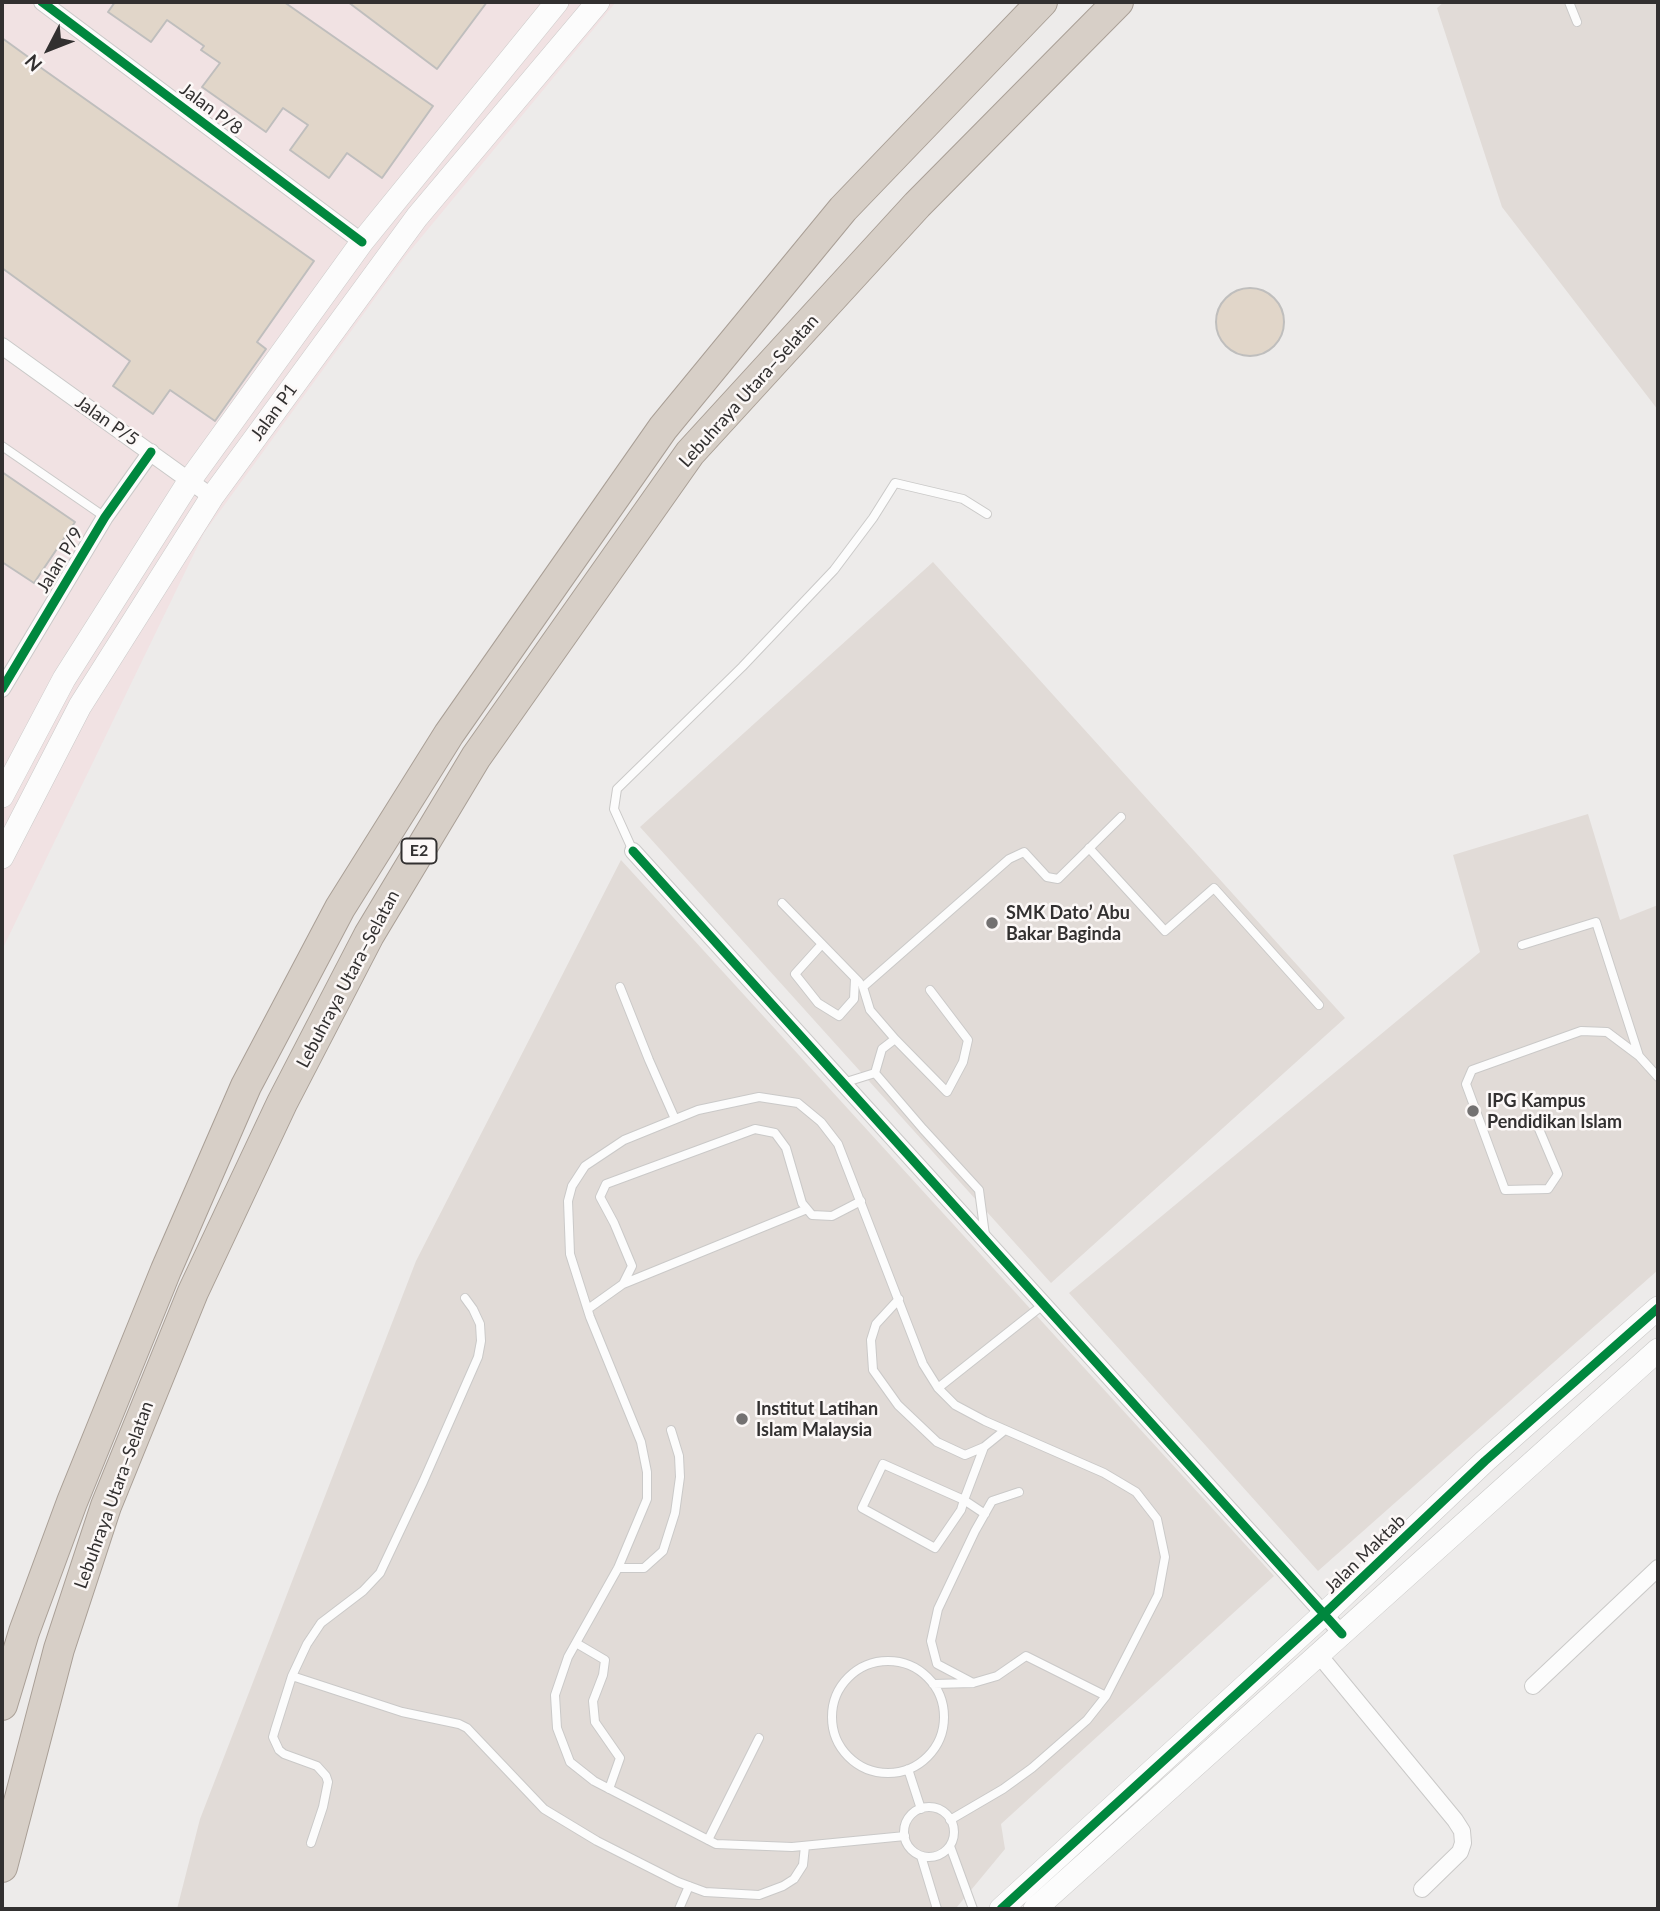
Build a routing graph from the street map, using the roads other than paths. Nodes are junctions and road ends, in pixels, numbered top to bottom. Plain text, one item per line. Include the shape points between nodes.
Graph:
1 (42, 2) edge
2 (557, 2) edge
3 (598, 2) edge
4 (1042, 2) edge
5 (1118, 2) edge
6 (1569, 2) edge
7 (1577, 22) dead end
8 (362, 242) junction
9 (2, 346) edge
10 (2, 446) edge
11 (151, 452) junction
12 (190, 480) junction
13 (212, 497) junction
14 (988, 514) dead end
15 (105, 517) junction
16 (2, 689) edge
17 (2, 796) edge
18 (1121, 817) dead end
19 (1089, 848) junction
20 (633, 851) joint
21 (2, 857) edge
22 (782, 903) dead end
23 (822, 944) junction
24 (1522, 945) dead end
25 (855, 979) junction
26 (863, 987) junction
27 (620, 988) dead end
28 (930, 990) dead end
29 (1320, 1005) dead end
30 (895, 1039) junction
31 (1639, 1056) junction
32 (875, 1073) junction
33 (1658, 1077) edge
34 (843, 1083) junction
35 (675, 1119) junction
36 (1536, 1122) dead end
37 (861, 1201) junction
38 (807, 1209) junction
39 (986, 1241) junction
40 (623, 1284) junction
41 (465, 1298) dead end
42 (898, 1299) junction
43 (1044, 1304) junction
44 (1658, 1308) edge
45 (587, 1309) junction
46 (1658, 1350) edge
47 (937, 1388) junction
48 (671, 1430) dead end
49 (1005, 1430) junction
50 (984, 1447) junction
51 (1019, 1492) dead end
52 (964, 1500) junction
53 (985, 1514) junction
54 (618, 1568) junction
55 (1658, 1568) edge
56 (1324, 1614) junction
57 (1342, 1634) junction
58 (576, 1643) junction
59 (1319, 1655) junction
60 (292, 1676) junction
61 (973, 1683) junction
62 (933, 1684) junction
63 (1533, 1686) dead end
64 (1107, 1696) junction
65 (2, 1705) edge
66 (759, 1738) dead end
67 (908, 1769) junction
68 (609, 1789) junction
69 (922, 1809) junction
70 (950, 1820) junction
71 (905, 1836) junction
72 (708, 1840) junction
73 (311, 1843) dead end
74 (805, 1846) junction
75 (950, 1846) junction
76 (921, 1856) junction
77 (2, 1867) edge
78 (689, 1886) junction
79 (1422, 1889) dead end
80 (679, 1909) edge
81 (937, 1909) edge
82 (973, 1909) edge
83 (1001, 1909) edge
84 (1035, 1909) edge

1 - 8 street, Jalan P/8
2 - 8 main road, Jalan P1
3 - 13 main road, Jalan P1 via 417,217
4 - 65 highway, Lebuhraya Utara–Selatan / E2 via 842,209 663,428 449,734 340,908 246,1086 166,1270 67,1515
5 - 77 highway, Lebuhraya Utara–Selatan / E2 via 917,205 690,453 476,757 369,935 282,1103 199,1280 106,1506 60,1649
6 - 7 lane
8 - 12 main road, Jalan P1
9 - 11 street, Jalan P/5
10 - 15 lane
11 - 12 street, Jalan P/5
11 - 15 street, Jalan P/9
12 - 13 street, Jalan P/5
12 - 17 main road, Jalan P1 via 64,679
13 - 21 main road, Jalan P1 via 80,706
14 - 20 lane via 963,499 895,483 834,570 617,789 614,809
15 - 16 street, Jalan P/9
18 - 19 lane
19 - 26 lane via 1058,879 1047,877 1024,852 1009,859
19 - 29 lane via 1165,931 1214,888
20 - 34 street
22 - 23 lane
23 - 25 lane
23 - 25 lane via 795,974 818,1003 839,1016 854,999
24 - 31 lane via 1596,922
25 - 26 lane
26 - 30 lane via 870,1010
27 - 35 lane
28 - 30 lane via 968,1040 963,1062 947,1092
30 - 32 lane via 882,1049
31 - 33 lane
31 - 36 lane via 1607,1032 1581,1031 1472,1070 1466,1084 1505,1190 1548,1189 1558,1174
32 - 34 lane
32 - 39 lane via 979,1190
34 - 39 street
35 - 37 lane via 760,1097 798,1103 838,1144
35 - 45 lane via 624,1140 585,1166 572,1186 568,1200 570,1254
37 - 38 lane via 832,1216 812,1215
37 - 42 lane
38 - 40 lane
38 - 40 lane via 786,1148 775,1133 755,1129 606,1184 600,1197 632,1266
39 - 43 street
40 - 45 lane
41 - 60 lane via 480,1324 478,1357 423,1482 380,1573 321,1623
42 - 47 lane
42 - 50 lane via 876,1324 870,1340 873,1370 898,1405 937,1442 965,1455
43 - 47 lane
43 - 56 street
44 - 56 main road, Jalan Maktab via 1485,1461
45 - 54 lane via 641,1442 647,1472 648,1499
46 - 57 main road
47 - 49 lane via 955,1405
48 - 54 lane via 680,1476 663,1552 644,1568
49 - 50 lane
49 - 64 lane via 1114,1479 1136,1492 1157,1519 1165,1557 1158,1595
50 - 52 lane
51 - 53 lane via 992,1501
52 - 52 lane via 935,1548 862,1508 883,1464
52 - 53 lane
53 - 61 lane via 938,1609 931,1641 937,1664
54 - 58 lane
55 - 63 street
56 - 57 street
56 - 83 main road, Jalan Maktab
57 - 59 main road
58 - 68 lane via 555,1695 557,1728 570,1762
58 - 68 lane via 605,1660 593,1701 595,1722 620,1758
59 - 79 street via 1462,1831 1460,1852
59 - 84 main road
60 - 73 lane via 274,1737 284,1754 317,1766 326,1776 323,1807
60 - 78 lane via 467,1728 544,1810
61 - 62 lane
61 - 64 lane via 997,1676 1026,1656
62 - 67 lane via 942,1702 939,1740 928,1756
62 - 67 lane via 902,1663 882,1661 847,1678 837,1694 834,1732 843,1750 874,1771
64 - 70 lane via 1032,1768
66 - 72 lane
67 - 69 lane
68 - 72 lane
69 - 70 lane via 937,1809
69 - 71 lane via 909,1818
70 - 75 lane via 954,1832
71 - 74 lane
71 - 76 lane
72 - 74 lane
74 - 78 lane via 803,1864 794,1879 758,1895 705,1892
75 - 76 lane via 932,1857
75 - 82 lane
76 - 81 lane
78 - 80 lane

